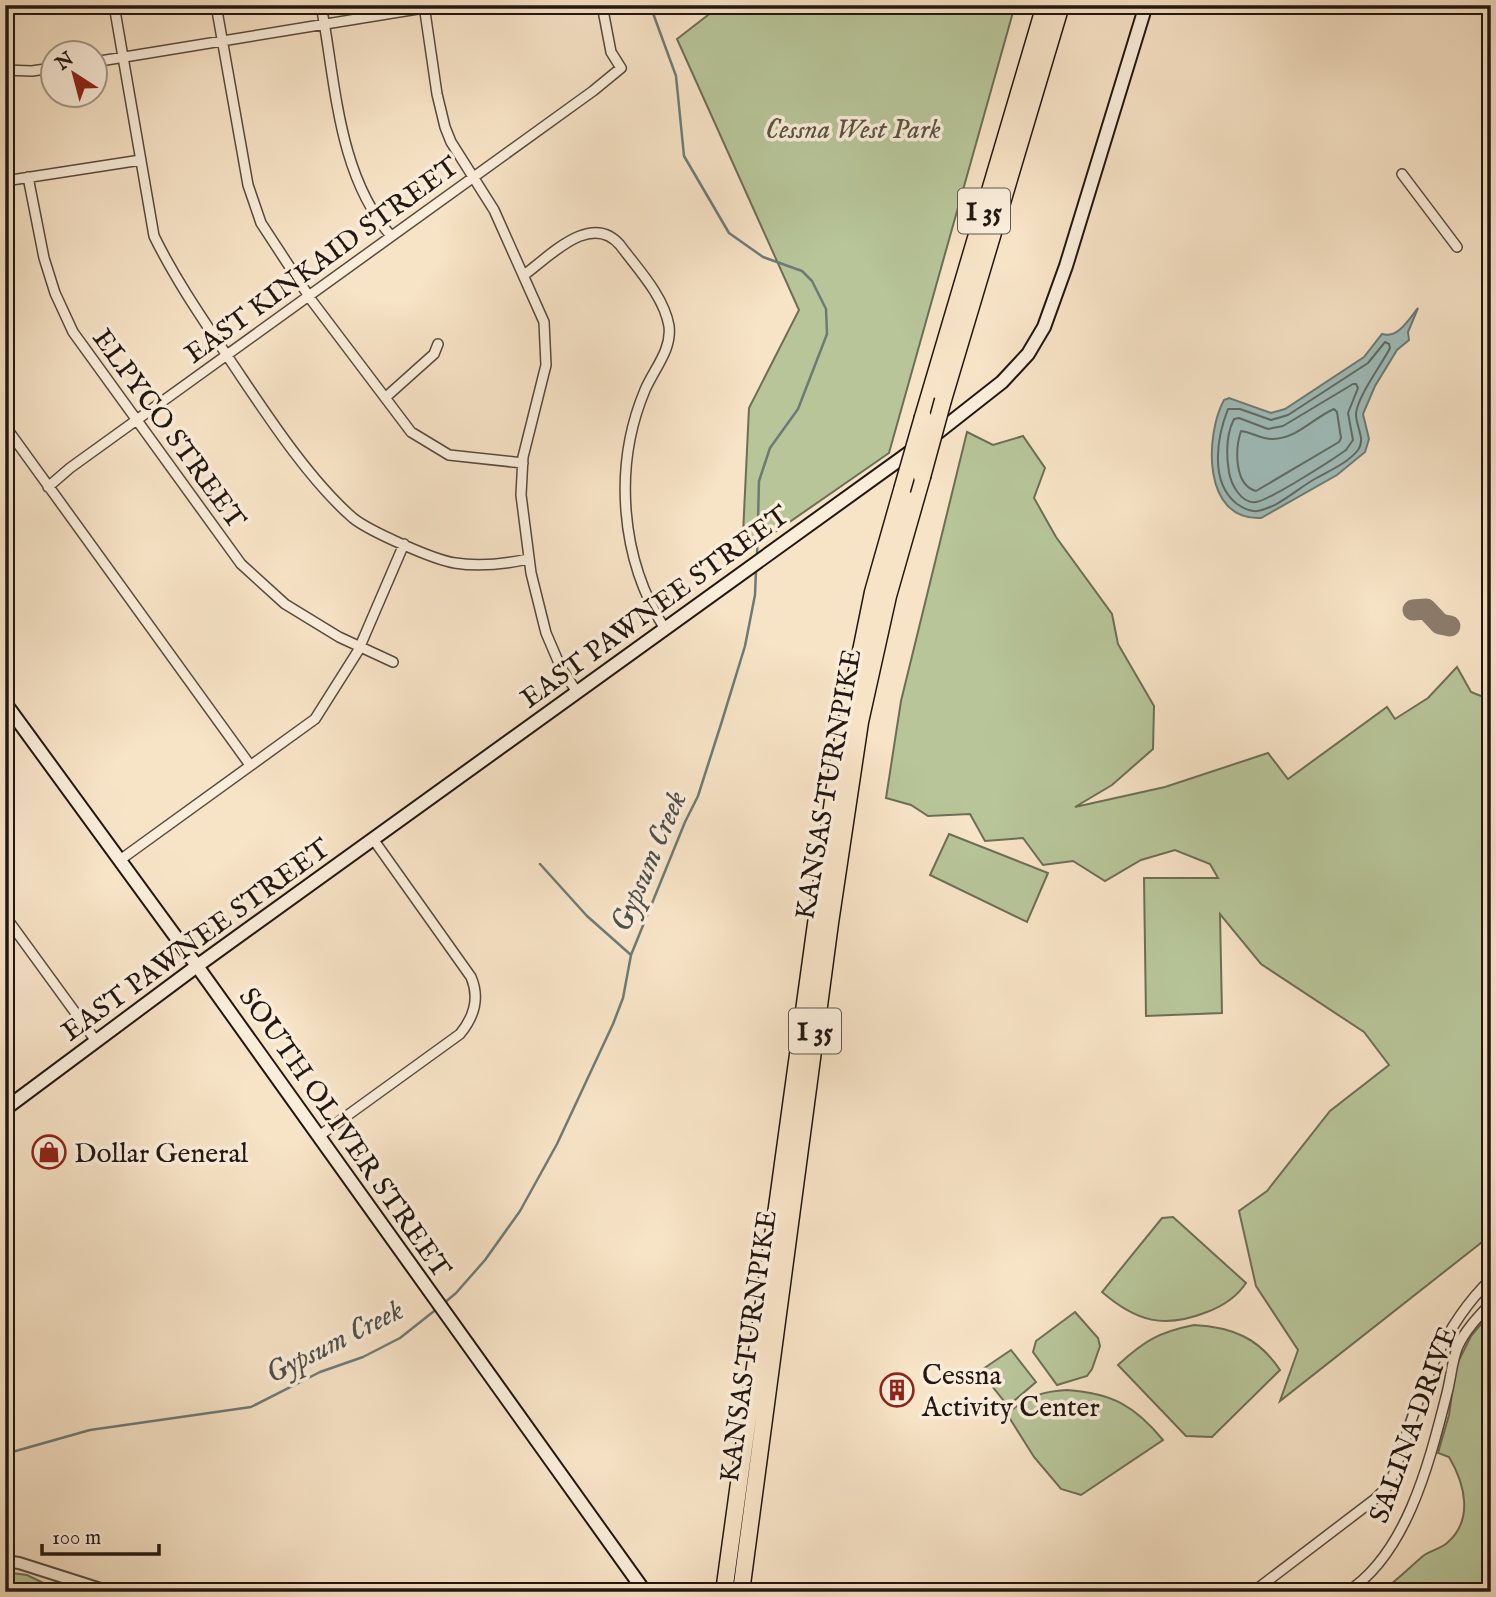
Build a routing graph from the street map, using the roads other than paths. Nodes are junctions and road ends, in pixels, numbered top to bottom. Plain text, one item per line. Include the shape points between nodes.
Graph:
1 (114, 5) edge
2 (216, 5) edge
3 (321, 5) edge
4 (442, 5) edge
5 (602, 5) edge
6 (1045, 5) edge
7 (1061, 5) edge
8 (1146, 5) edge
9 (425, 7) edge
10 (324, 24) junction
11 (223, 41) junction
12 (122, 57) junction
13 (108, 60) edge
14 (5, 70) edge
15 (38, 70) edge
16 (141, 160) junction
17 (1402, 174) dead end
18 (29, 177) junction
19 (472, 178) junction
20 (5, 181) edge
21 (391, 236) junction
22 (1457, 247) dead end
23 (524, 275) junction
24 (308, 295) junction
25 (438, 344) dead end
26 (227, 356) junction
27 (386, 397) junction
28 (136, 421) junction
29 (5, 426) edge
30 (523, 463) junction
31 (48, 486) junction
32 (404, 544) junction
33 (528, 559) junction
34 (665, 629) junction
35 (360, 646) junction
36 (393, 662) dead end
37 (577, 692) junction
38 (5, 703) edge
39 (250, 765) junction
40 (373, 839) junction
41 (120, 860) junction
42 (5, 916) edge
43 (197, 966) junction
44 (96, 1041) junction
45 (5, 1109) edge
46 (319, 1136) junction
47 (1491, 1279) edge
48 (1491, 1303) edge
49 (5, 1562) edge
50 (110, 1592) edge
51 (645, 1592) edge
52 (724, 1592) edge
53 (740, 1592) edge
54 (1253, 1592) edge
55 (1347, 1592) edge

1 - 12 street
2 - 11 street
3 - 10 street
4 - 9 street
5 - 19 street, EAST KINKAID STREET via 611,51 621,68
6 - 52 highway, KANSAS TURNPIKE / I 35, bridge via 873,592 838,764
7 - 53 highway, KANSAS TURNPIKE / I 35, bridge via 888,596 860,722
8 - 34 main road, EAST PAWNEE STREET via 1066,266 1044,327 1019,365 989,394
9 - 10 street
9 - 19 street via 445,127
10 - 11 street
10 - 21 street via 350,163
11 - 12 street
11 - 24 street via 252,197 261,223
12 - 13 street
12 - 16 street
14 - 15 street
16 - 18 street
16 - 26 street via 154,236 170,270
17 - 22 street
18 - 20 street
18 - 28 street, ELPYCO STREET via 55,293 73,332
19 - 21 street, EAST KINKAID STREET
19 - 23 street via 494,210
21 - 24 street, EAST KINKAID STREET
23 - 30 street via 544,322 547,346
23 - 34 street via 575,238 600,232 620,245 667,316 668,345 635,417 625,463 637,572
24 - 26 street, EAST KINKAID STREET
24 - 27 street
25 - 27 street via 434,354
26 - 28 street, EAST KINKAID STREET
26 - 32 street via 321,484 354,519
27 - 30 street via 411,432 449,455
28 - 31 street, EAST KINKAID STREET
28 - 35 street, ELPYCO STREET via 241,564 285,604
29 - 31 street
30 - 33 street via 521,495
31 - 39 street
32 - 33 street via 452,563 487,565
32 - 35 street
33 - 37 street via 546,633
34 - 37 main road, EAST PAWNEE STREET
35 - 36 street, ELPYCO STREET
35 - 39 street via 315,719
37 - 40 main road, EAST PAWNEE STREET
38 - 41 main road, SOUTH OLIVER STREET
39 - 41 street
40 - 43 main road, EAST PAWNEE STREET
40 - 46 street via 471,977 476,1002 470,1022 460,1034
41 - 43 main road, SOUTH OLIVER STREET
42 - 44 street
43 - 44 main road, EAST PAWNEE STREET
43 - 46 main road, SOUTH OLIVER STREET
44 - 45 main road, EAST PAWNEE STREET
46 - 51 main road, SOUTH OLIVER STREET
47 - 54 street, SALINA DRIVE via 1459,1313 1436,1355 1388,1486
48 - 55 street, SALINA DRIVE via 1458,1346 1425,1469 1401,1530 1380,1563
49 - 50 street

